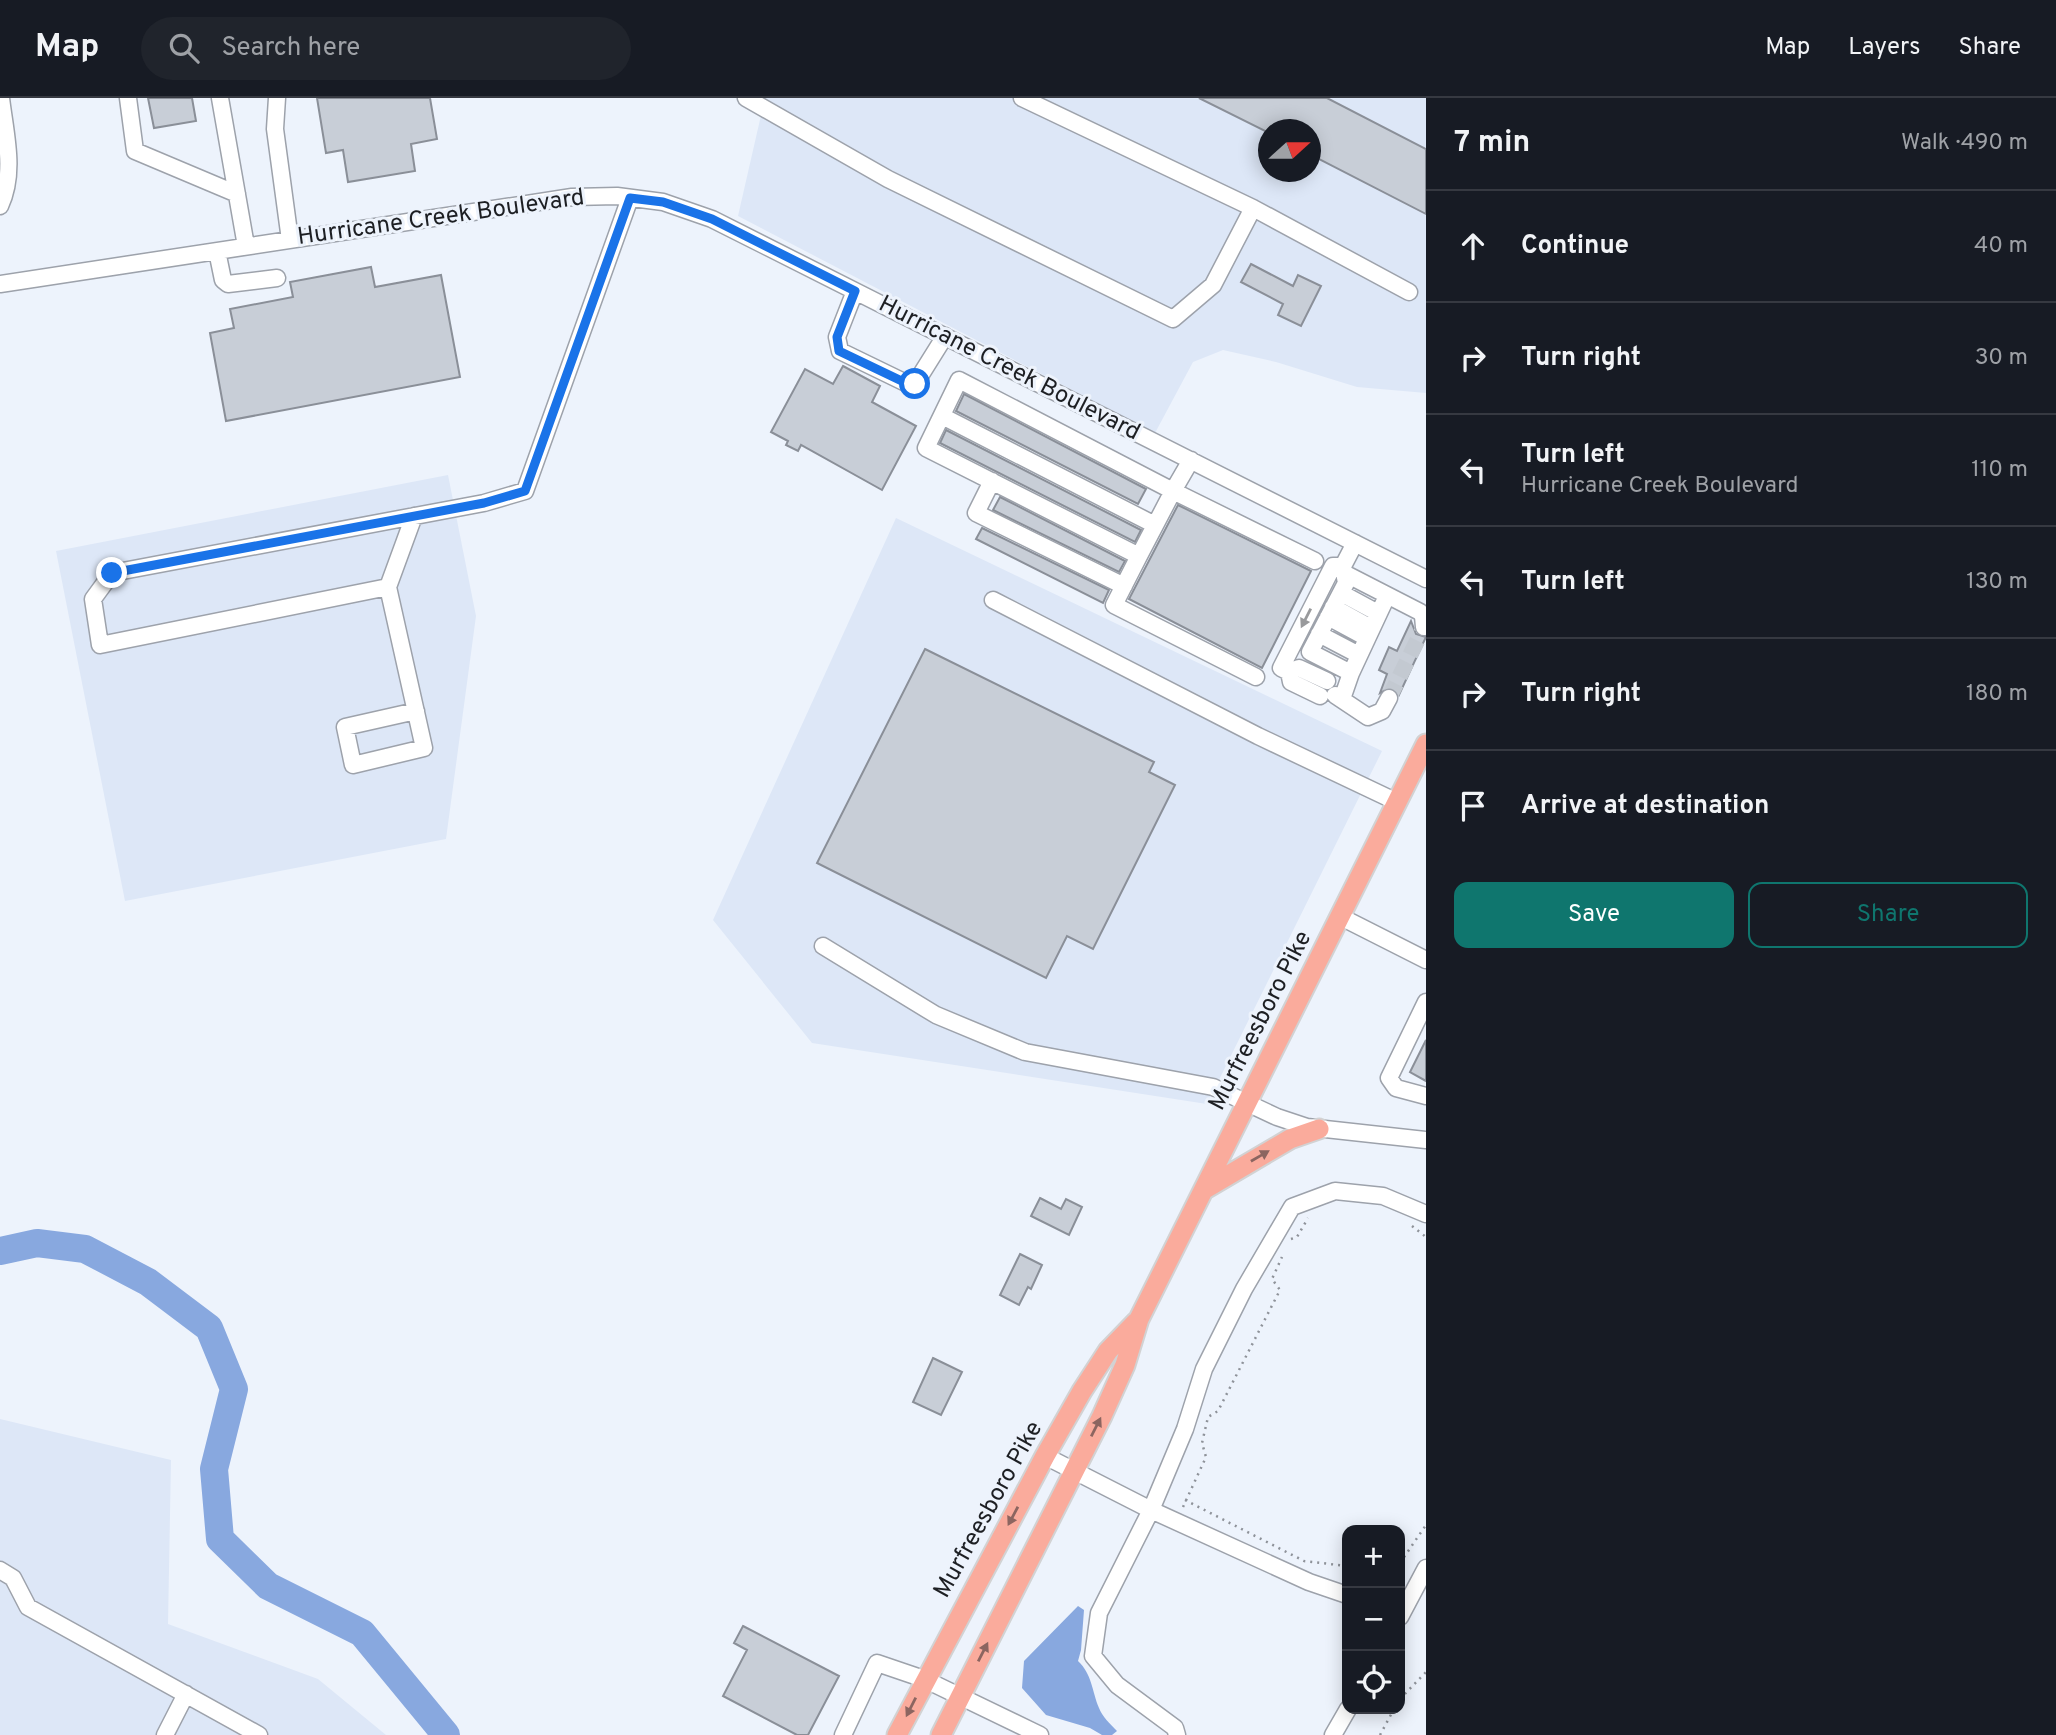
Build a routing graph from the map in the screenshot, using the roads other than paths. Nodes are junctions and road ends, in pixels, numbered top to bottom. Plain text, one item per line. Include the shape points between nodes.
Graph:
1 (1, 98) edge
2 (128, 98) edge
3 (220, 98) edge
4 (277, 98) edge
5 (746, 98) edge
6 (1023, 98) edge
7 (237, 194) junction
8 (630, 198) junction
9 (0, 206) edge
10 (1253, 208) junction
11 (290, 240) junction
12 (246, 246) junction
13 (217, 251) junction
14 (277, 278) dead end
15 (0, 284) edge
16 (855, 291) junction
17 (1409, 292) dead end
18 (945, 337) junction
19 (942, 416) junction
20 (1191, 460) junction
21 (992, 481) junction
22 (1173, 491) junction
23 (414, 516) junction
24 (1155, 524) junction
25 (1355, 543) junction
26 (1139, 556) junction
27 (1315, 561) dead end
28 (1343, 569) junction
29 (1426, 579) edge
30 (1124, 586) junction
31 (388, 587) junction
32 (1387, 596) junction
33 (993, 600) dead end
34 (1330, 613) junction
35 (1424, 627) dead end
36 (1369, 634) junction
37 (1350, 673) junction
38 (1256, 677) dead end
39 (1331, 693) junction
40 (1389, 698) tunnel mouth
41 (416, 711) junction
42 (1426, 744) edge
43 (1397, 802) junction
44 (1341, 917) junction
45 (823, 946) dead end
46 (1426, 960) edge
47 (1426, 1002) edge
48 (1426, 1096) edge
49 (1248, 1103) junction
50 (1319, 1129) junction
51 (1426, 1140) edge
52 (1204, 1189) junction
53 (1426, 1214) edge
54 (1139, 1319) junction
55 (1045, 1456) junction
56 (1075, 1470) junction
57 (1151, 1510) junction
58 (1426, 1568) edge
59 (0, 1570) edge
60 (1342, 1593) edge
61 (1405, 1607) edge
62 (925, 1679) junction
63 (186, 1694) junction
64 (960, 1696) junction
65 (1345, 1714) edge
66 (165, 1735) edge
67 (259, 1735) edge
68 (843, 1735) edge
69 (897, 1735) edge
70 (941, 1735) edge
71 (1040, 1735) edge
72 (1177, 1735) edge
73 (1332, 1735) edge

1 - 9 street via 9,179
2 - 7 street via 135,151
3 - 7 street
4 - 11 street via 275,129
5 - 10 street via 888,179 1173,319 1213,285
6 - 10 street
7 - 12 street
8 - 11 street, Hurricane Creek Boulevard via 572,197
8 - 16 street, Hurricane Creek Boulevard via 663,202 712,219
8 - 23 street via 525,491
10 - 17 street
11 - 12 street, Hurricane Creek Boulevard
12 - 13 street, Hurricane Creek Boulevard
13 - 14 street via 228,284
13 - 15 street, Hurricane Creek Boulevard
16 - 18 street, Hurricane Creek Boulevard
16 - 18 street via 837,337 839,351 915,384
18 - 20 street, Hurricane Creek Boulevard
19 - 21 street via 926,448
19 - 22 street via 959,380
19 - 24 street
20 - 22 street
20 - 25 street, Hurricane Creek Boulevard
21 - 26 street
21 - 30 street via 976,513
22 - 24 street
22 - 27 street
23 - 31 street
23 - 31 street via 112,573 93,599 100,645
24 - 26 street
25 - 28 street
25 - 29 street, Hurricane Creek Boulevard
26 - 30 street
28 - 32 street
28 - 34 street via 1346,583
28 -> 39 street via 1333,566 1281,668 1289,672 1299,668
30 - 38 street via 1114,605
31 - 41 street
32 - 35 street via 1420,612
32 - 36 street
33 - 43 street
34 - 36 street
34 - 36 street
34 - 37 street via 1310,652
36 - 37 street
37 - 39 street
39 - 40 street via 1368,717 1382,711
41 - 41 street via 424,748 353,765 345,727
42 - 43 main road, Murfreesboro Pike
43 - 44 main road, Murfreesboro Pike
44 - 46 street
44 - 49 main road, Murfreesboro Pike
45 - 49 street via 936,1015 1025,1052 1213,1087
47 - 48 street via 1389,1078 1395,1087
49 - 50 street
49 - 52 main road, Murfreesboro Pike
50 - 51 street
52 -> 50 main road via 1290,1139
52 - 54 main road, Murfreesboro Pike
53 - 57 street via 1382,1196 1335,1191 1292,1207 1204,1369
54 - 55 main road, Murfreesboro Pike via 1108,1351
56 -> 54 main road, Murfreesboro Pike via 1125,1365
55 - 56 street
55 -> 62 main road, Murfreesboro Pike
56 - 57 street
64 -> 56 main road, Murfreesboro Pike
57 - 60 street
57 - 72 street via 1099,1613 1093,1656 1117,1685 1175,1728
58 - 61 street
59 - 63 street via 13,1578 28,1607
62 - 64 street
62 - 68 street via 877,1663
62 -> 69 main road, Murfreesboro Pike
63 - 66 street
63 - 67 street
64 - 70 main road, Murfreesboro Pike
64 - 71 street
65 - 73 street

